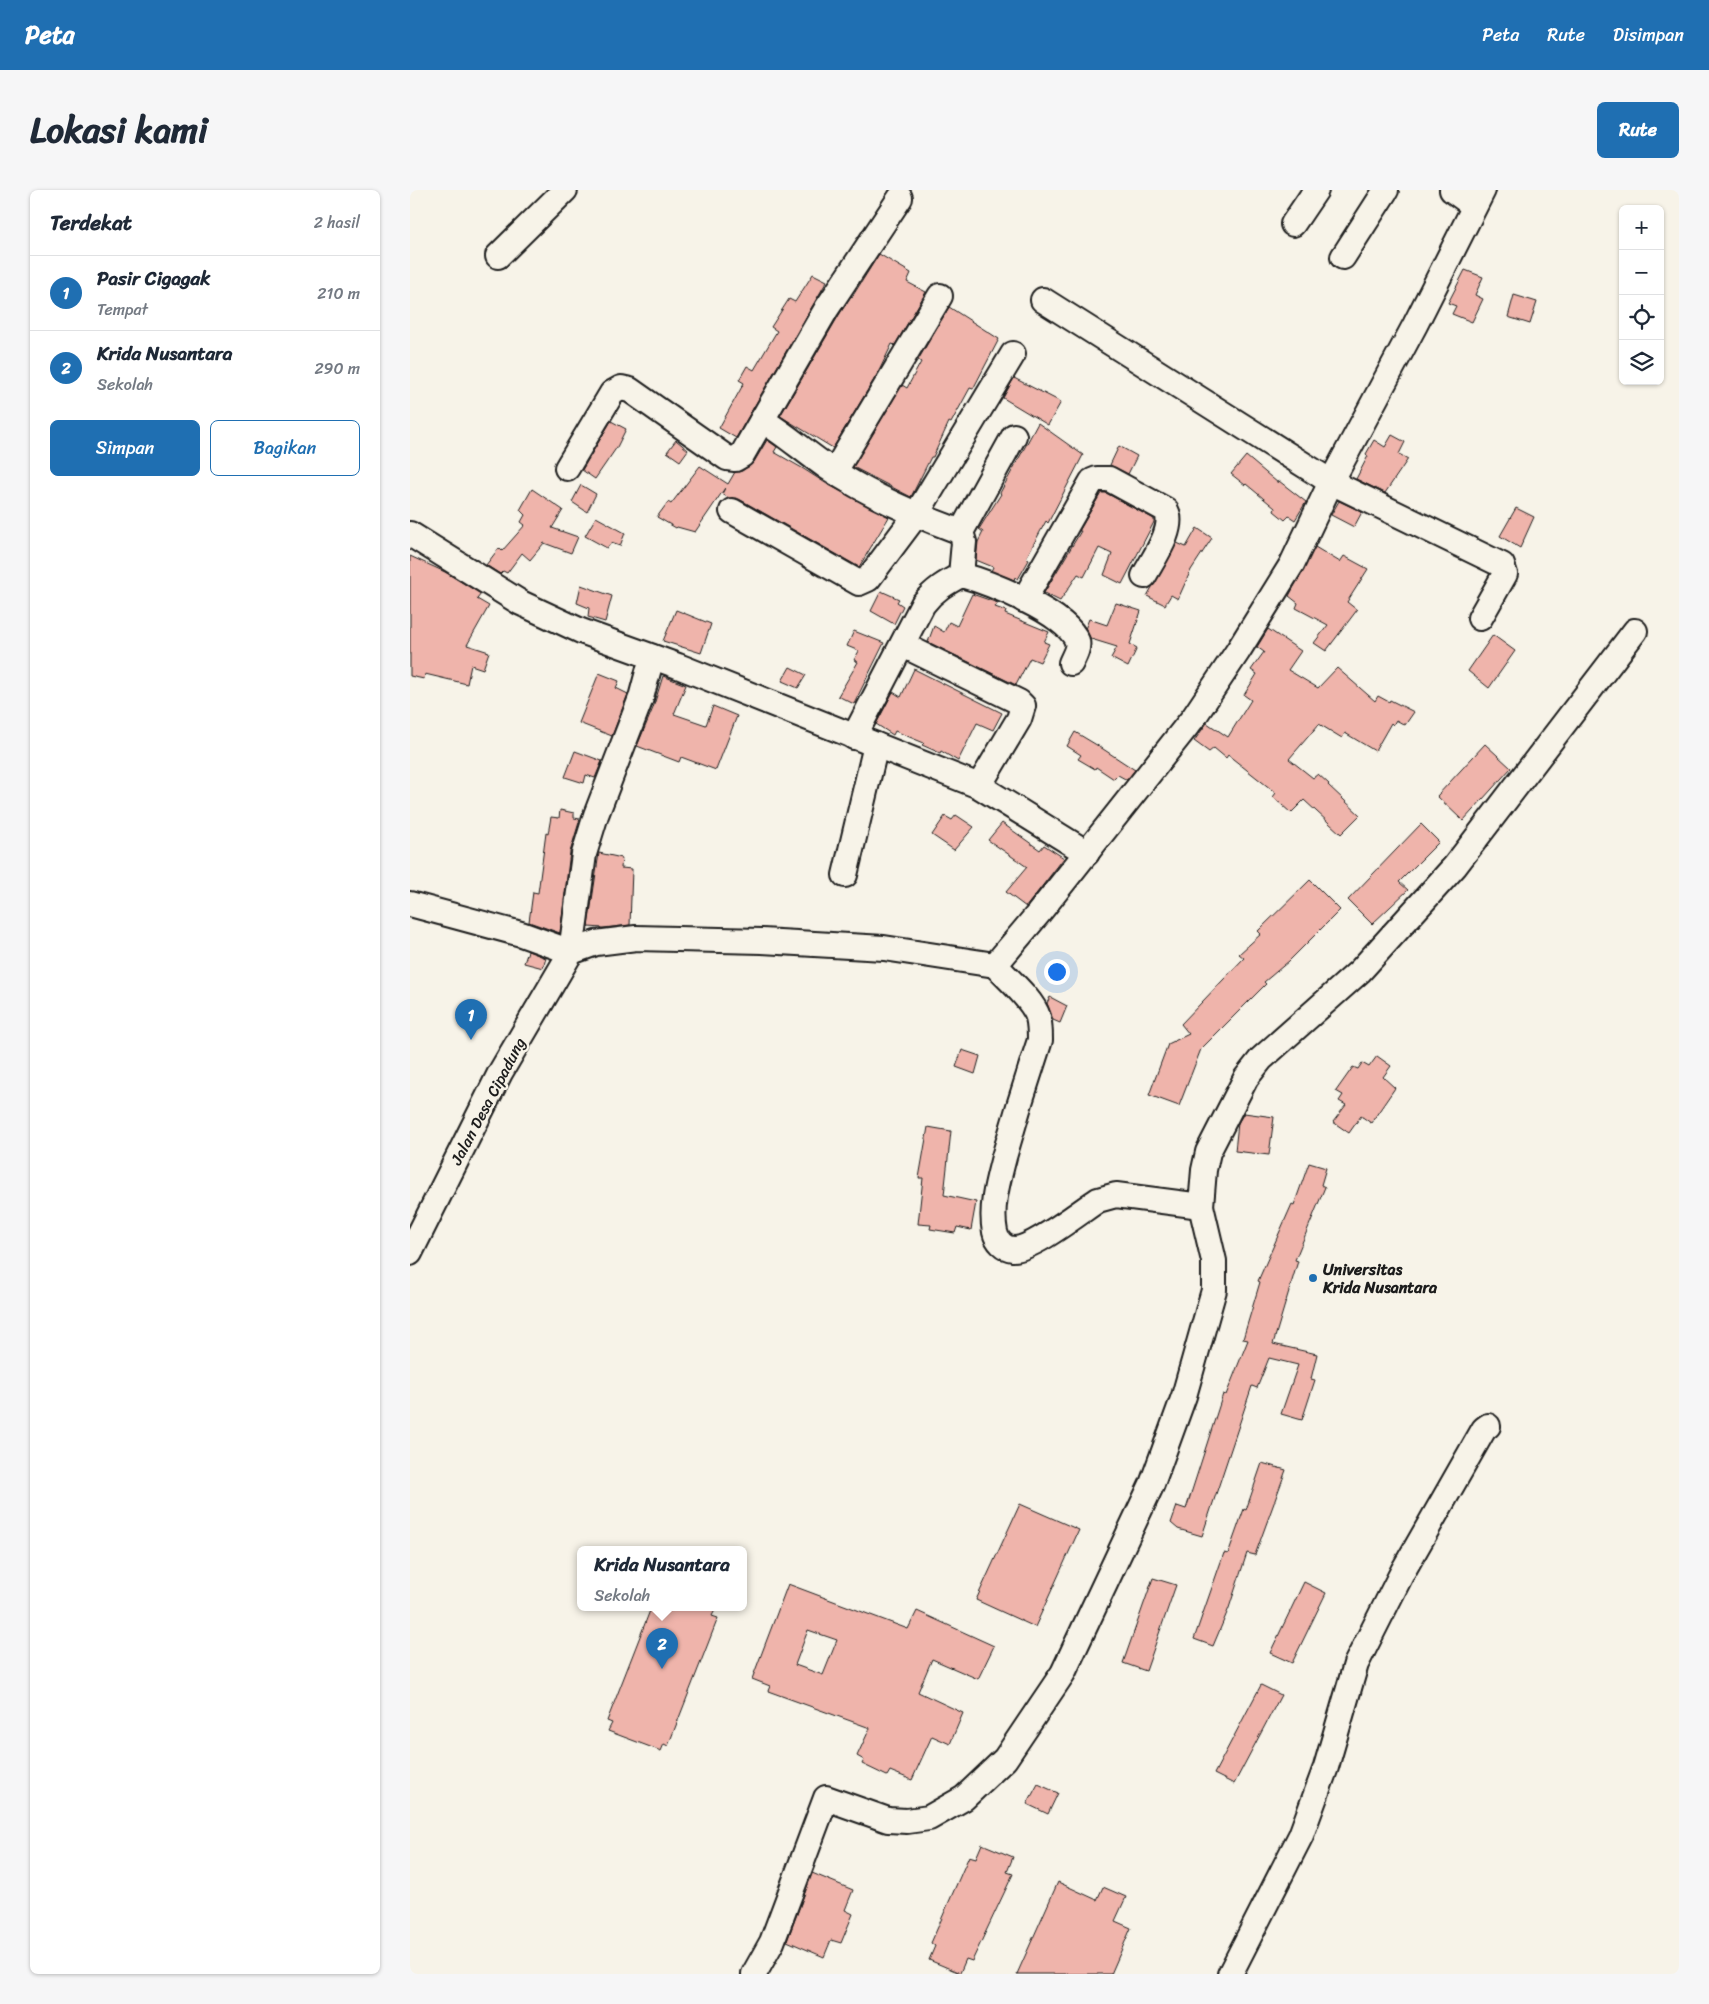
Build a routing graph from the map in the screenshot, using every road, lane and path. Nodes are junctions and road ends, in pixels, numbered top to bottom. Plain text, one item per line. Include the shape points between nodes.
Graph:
1 (565, 190) edge
2 (1316, 190) edge
3 (1386, 190) edge
4 (1452, 190) edge
5 (900, 198) dead end
6 (1479, 198) edge
7 (1293, 224) dead end
8 (498, 256) dead end
9 (1343, 256) dead end
10 (940, 296) dead end
11 (1043, 300) dead end
12 (1013, 354) dead end
13 (762, 420) junction
14 (1014, 436) dead end
15 (567, 468) dead end
16 (835, 471) junction
17 (1331, 482) junction
18 (732, 511) dead end
19 (916, 515) junction
20 (961, 532) junction
21 (410, 534) edge
22 (961, 575) junction
23 (1144, 576) dead end
24 (1024, 600) junction
25 (1480, 618) dead end
26 (1635, 631) dead end
27 (903, 645) junction
28 (652, 657) junction
29 (1071, 663) dead end
30 (865, 741) junction
31 (979, 786) junction
32 (1087, 853) junction
33 (845, 875) dead end
34 (410, 904) edge
35 (571, 952) junction
36 (995, 965) junction
37 (1201, 1206) junction
38 (410, 1253) edge
39 (1488, 1426) dead end
40 (754, 1974) edge
41 (1230, 1974) edge

1 - 8 street
2 - 7 street
3 - 9 street
4 - 6 street
5 - 13 street via 827,308
6 - 17 street
10 - 16 street
11 - 17 street
12 - 19 street
13 - 15 street via 742,455 736,459 726,458 630,390 621,388 612,392
13 - 16 street
14 - 20 street
16 - 19 street
17 - 25 street via 1502,565 1505,574
17 - 32 street via 1292,564 1233,659 1194,717
18 - 19 street via 859,583 878,569
19 - 20 street
20 - 22 street via 964,542
21 - 28 street via 520,603 581,631
22 - 24 street
22 - 27 street via 931,594
23 - 24 street via 1169,529 1169,516 1166,510 1109,479 1097,479 1092,481
24 - 29 street via 1058,619 1076,639 1078,645
26 - 37 street via 1456,866 1360,971 1261,1058 1246,1078 1208,1152
27 - 30 street
27 - 31 street via 1023,706 1019,719
28 - 30 street
28 - 35 street via 641,698 584,854
30 - 31 street
30 - 33 street
31 - 32 street
32 - 36 street
34 - 35 street via 522,934
35 - 36 street via 596,943 636,938 762,941 884,948
35 - 38 street, Jalan Desa Cipadung via 500,1073
36 - 37 street via 1037,1014 1040,1029 1040,1040 1013,1122 996,1190 993,1220 999,1241 1015,1249 1031,1245 1108,1196
37 - 40 street via 1214,1261 1214,1290 1184,1396 1152,1484 1064,1673 1005,1759 964,1798 929,1818 888,1820 826,1798 772,1942
39 - 41 street via 1403,1571 1356,1664 1326,1767 1301,1835

